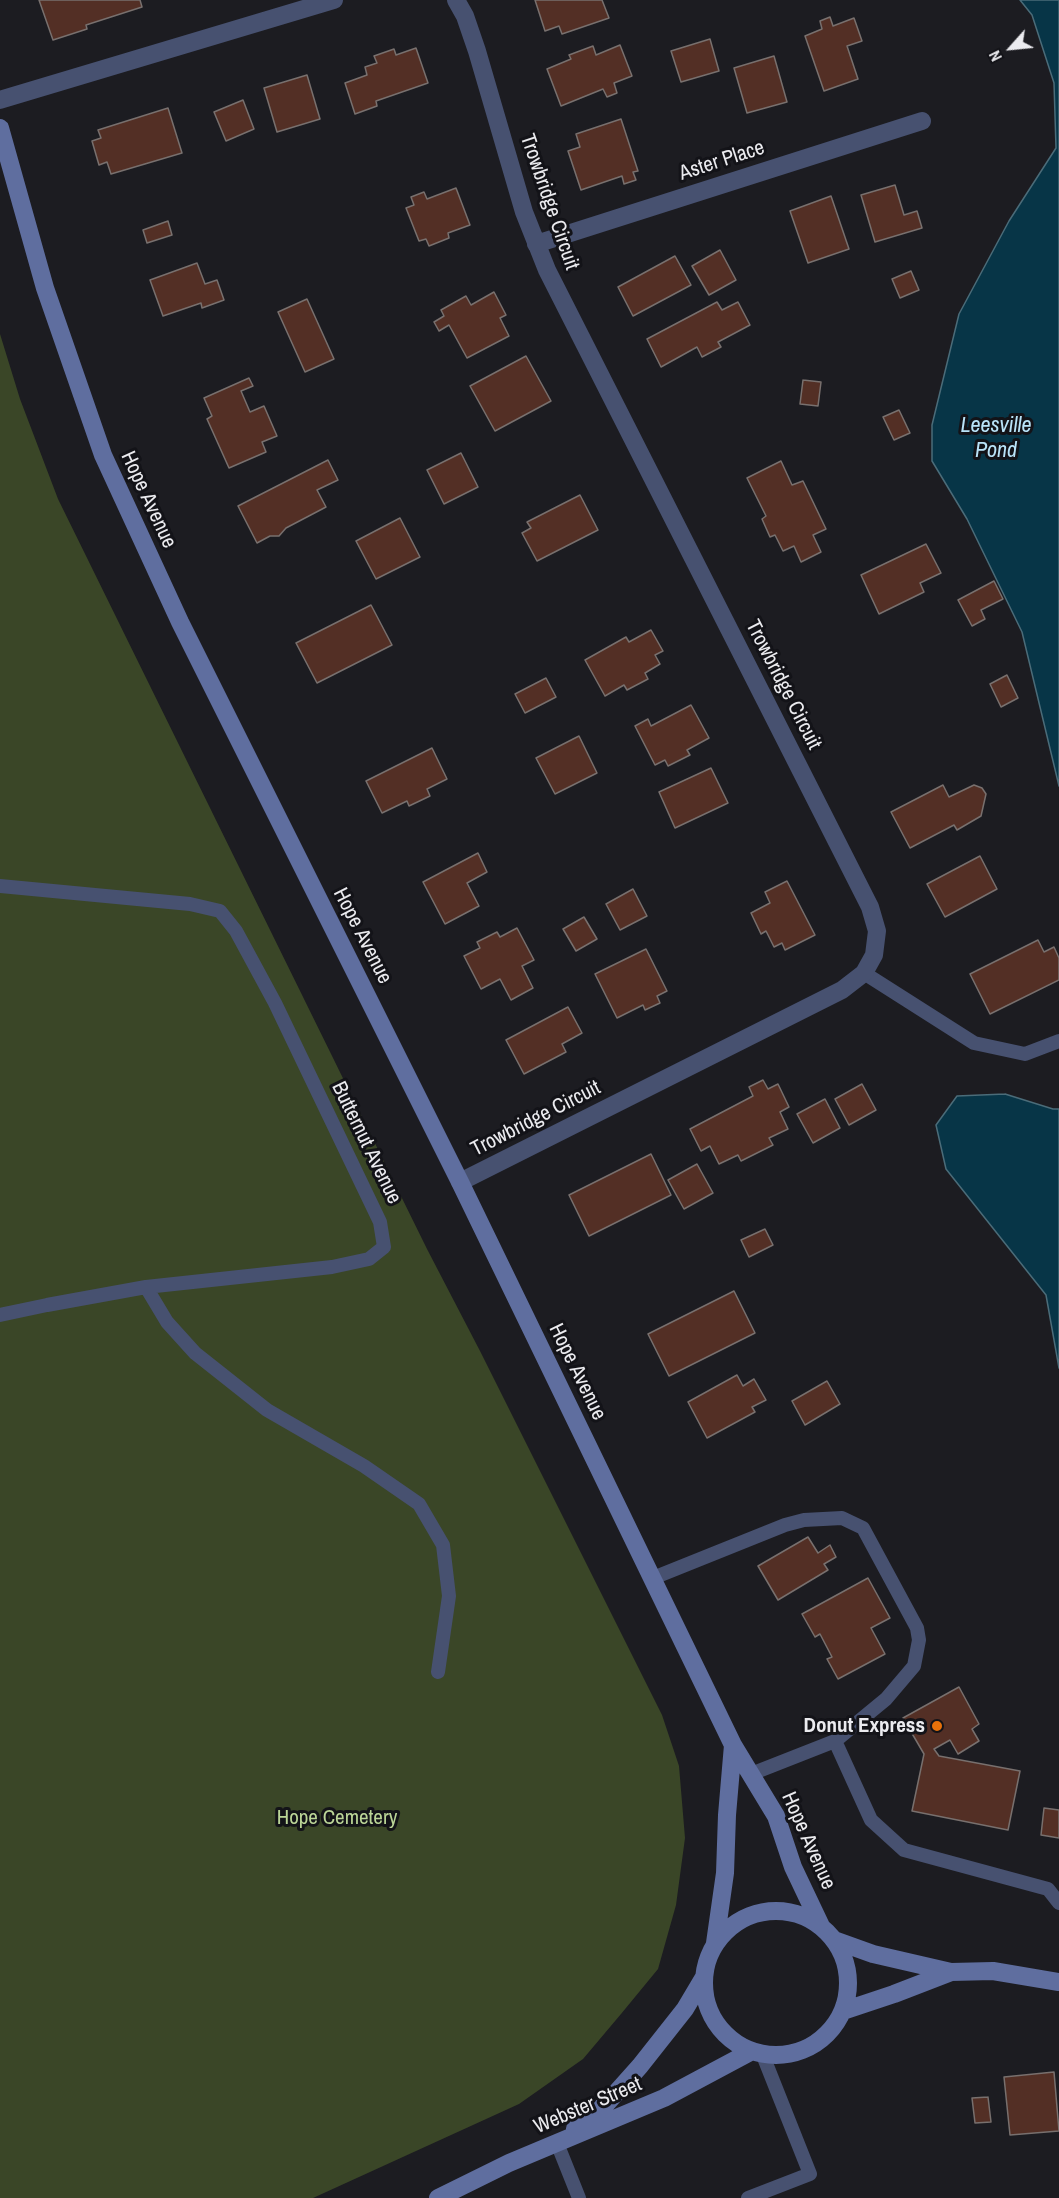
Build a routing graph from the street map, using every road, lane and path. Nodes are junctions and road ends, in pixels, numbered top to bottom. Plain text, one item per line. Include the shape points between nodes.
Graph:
1 (334, 0) edge
2 (456, 0) edge
3 (0, 100) edge
4 (921, 121) dead end
5 (0, 128) edge
6 (536, 244) junction
7 (0, 886) edge
8 (864, 973) junction
9 (1059, 1041) edge
10 (460, 1182) junction
11 (146, 1287) junction
12 (0, 1315) edge
13 (653, 1578) junction
14 (438, 1672) dead end
15 (835, 1741) junction
16 (733, 1745) junction
17 (751, 1774) junction
18 (1059, 1903) edge
19 (821, 1926) junction
20 (834, 1940) junction
21 (715, 1943) junction
22 (951, 1972) junction
23 (704, 1976) junction
24 (1059, 1982) edge
25 (843, 2011) junction
26 (757, 2052) junction
27 (557, 2143) junction
28 (438, 2198) edge
29 (579, 2198) edge
30 (748, 2198) edge

1 - 3 street
2 - 6 street, Trowbridge Circuit via 477,51
4 - 6 street, Aster Place
5 - 10 main road, Hope Avenue via 45,288 102,455 180,622
6 - 8 street, Trowbridge Circuit via 870,907 877,931 874,955
7 - 11 lane, Butternut Avenue via 190,904 220,911 237,931 275,1003 380,1222 384,1246 369,1259 332,1268
8 - 9 lane via 974,1043 1025,1054
8 - 10 street, Trowbridge Circuit via 842,990
10 - 13 main road, Hope Avenue
11 - 12 lane, Butternut Avenue
11 - 14 lane via 167,1323 195,1353 267,1410 364,1466 419,1504 443,1545 449,1596
13 - 15 lane via 804,1520 842,1518 863,1528 918,1628 919,1640 914,1666 886,1699
13 - 16 main road, Hope Avenue
15 - 17 lane
15 - 18 lane via 871,1820 904,1851 1048,1889
16 - 17 main road, Hope Avenue
16 - 21 main road via 725,1873
17 - 19 main road, Hope Avenue via 776,1816
19 - 20 main road
19 - 21 main road via 804,1916 764,1911 728,1928
20 - 22 main road via 873,1954
20 - 25 main road via 844,1956 848,1974
21 - 23 main road
22 - 24 main road via 993,1971
22 - 25 main road
23 - 26 main road via 705,1996 721,2030
23 - 27 main road via 685,2009 640,2067 607,2103
25 - 26 main road via 821,2040 805,2049 788,2054
26 - 27 main road, Webster Street via 664,2098
26 - 30 lane via 810,2174
27 - 28 main road, Webster Street
27 - 29 lane

